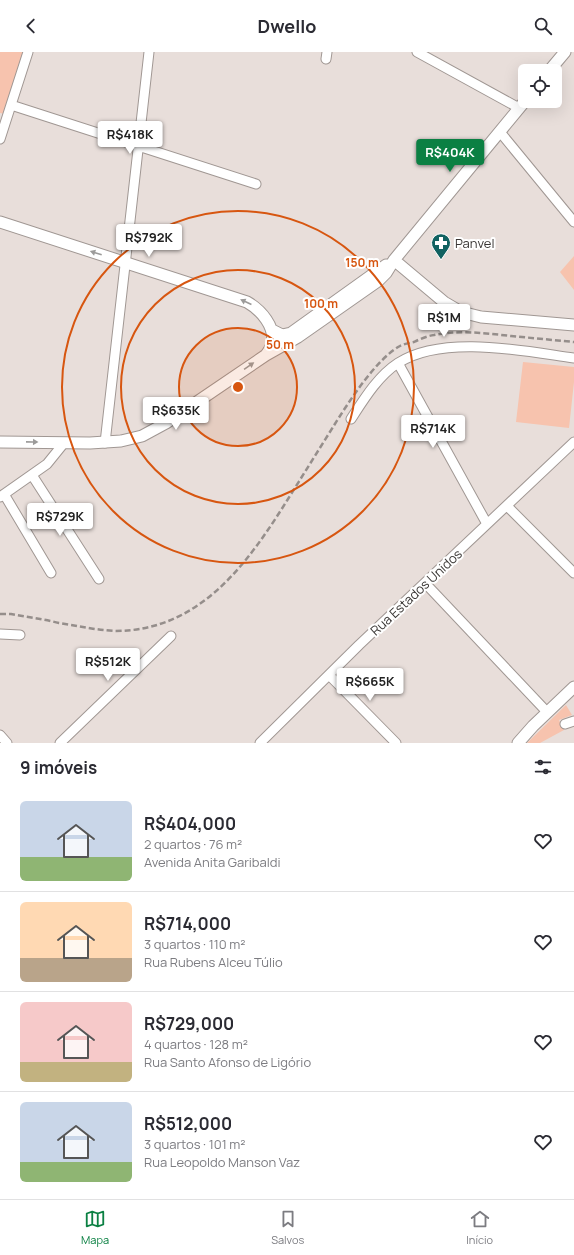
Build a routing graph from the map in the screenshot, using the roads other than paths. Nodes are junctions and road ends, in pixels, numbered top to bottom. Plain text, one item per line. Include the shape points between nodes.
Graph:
1 (28, 52) edge
2 (149, 52) edge
3 (417, 52) edge
4 (565, 52) edge
5 (555, 64) edge
6 (518, 102) edge
7 (11, 106) junction
8 (519, 108) edge
9 (500, 132) junction
10 (0, 139) edge
11 (138, 147) junction
12 (256, 184) dead end
13 (0, 222) edge
14 (574, 222) edge
15 (394, 260) junction
16 (125, 262) junction
17 (574, 325) edge
18 (272, 330) junction
19 (266, 355) junction
20 (574, 358) edge
21 (398, 363) junction
22 (351, 418) dead end
23 (0, 442) edge
24 (574, 442) edge
25 (64, 443) junction
26 (104, 443) junction
27 (32, 475) junction
28 (2, 495) edge
29 (507, 506) junction
30 (487, 524) junction
31 (51, 573) dead end
32 (574, 573) edge
33 (99, 579) dead end
34 (425, 583) junction
35 (0, 634) edge
36 (20, 635) dead end
37 (171, 636) dead end
38 (329, 675) junction
39 (574, 686) edge
40 (547, 712) junction
41 (574, 721) edge
42 (565, 724) dead end
43 (0, 735) edge
44 (7, 743) edge
45 (60, 743) edge
46 (260, 743) edge
47 (396, 743) edge
48 (518, 743) edge

1 - 7 street
2 - 11 street
3 - 6 street
4 - 5 main road
7 - 10 street
7 - 11 street
8 - 9 main road
9 - 14 street
9 - 15 main road
11 - 12 street
11 - 16 street
16 -> 13 main road
15 - 17 main road via 453,308 470,315
15 - 18 main road via 291,333 282,335
15 - 19 main road via 378,281 298,337
18 -> 16 main road via 260,312 247,302
16 - 26 street
18 - 19 main road via 272,343
26 -> 19 main road via 131,439 154,430
20 - 21 street via 472,347 420,353
21 - 22 street via 388,370
21 - 30 street
23 -> 25 main road
24 - 29 street, Rua Estados Unidos
25 - 26 main road
25 - 27 street via 47,464
27 - 28 street
27 - 33 street
28 - 31 street
29 - 30 street, Rua Estados Unidos
29 - 32 street
30 - 34 street, Rua Estados Unidos
34 - 38 street, Rua Estados Unidos
34 - 40 street
35 - 36 street
37 - 45 street
38 - 46 street, Rua Estados Unidos
38 - 47 street
39 - 40 main road
40 - 48 main road
41 - 42 street
43 - 44 street

